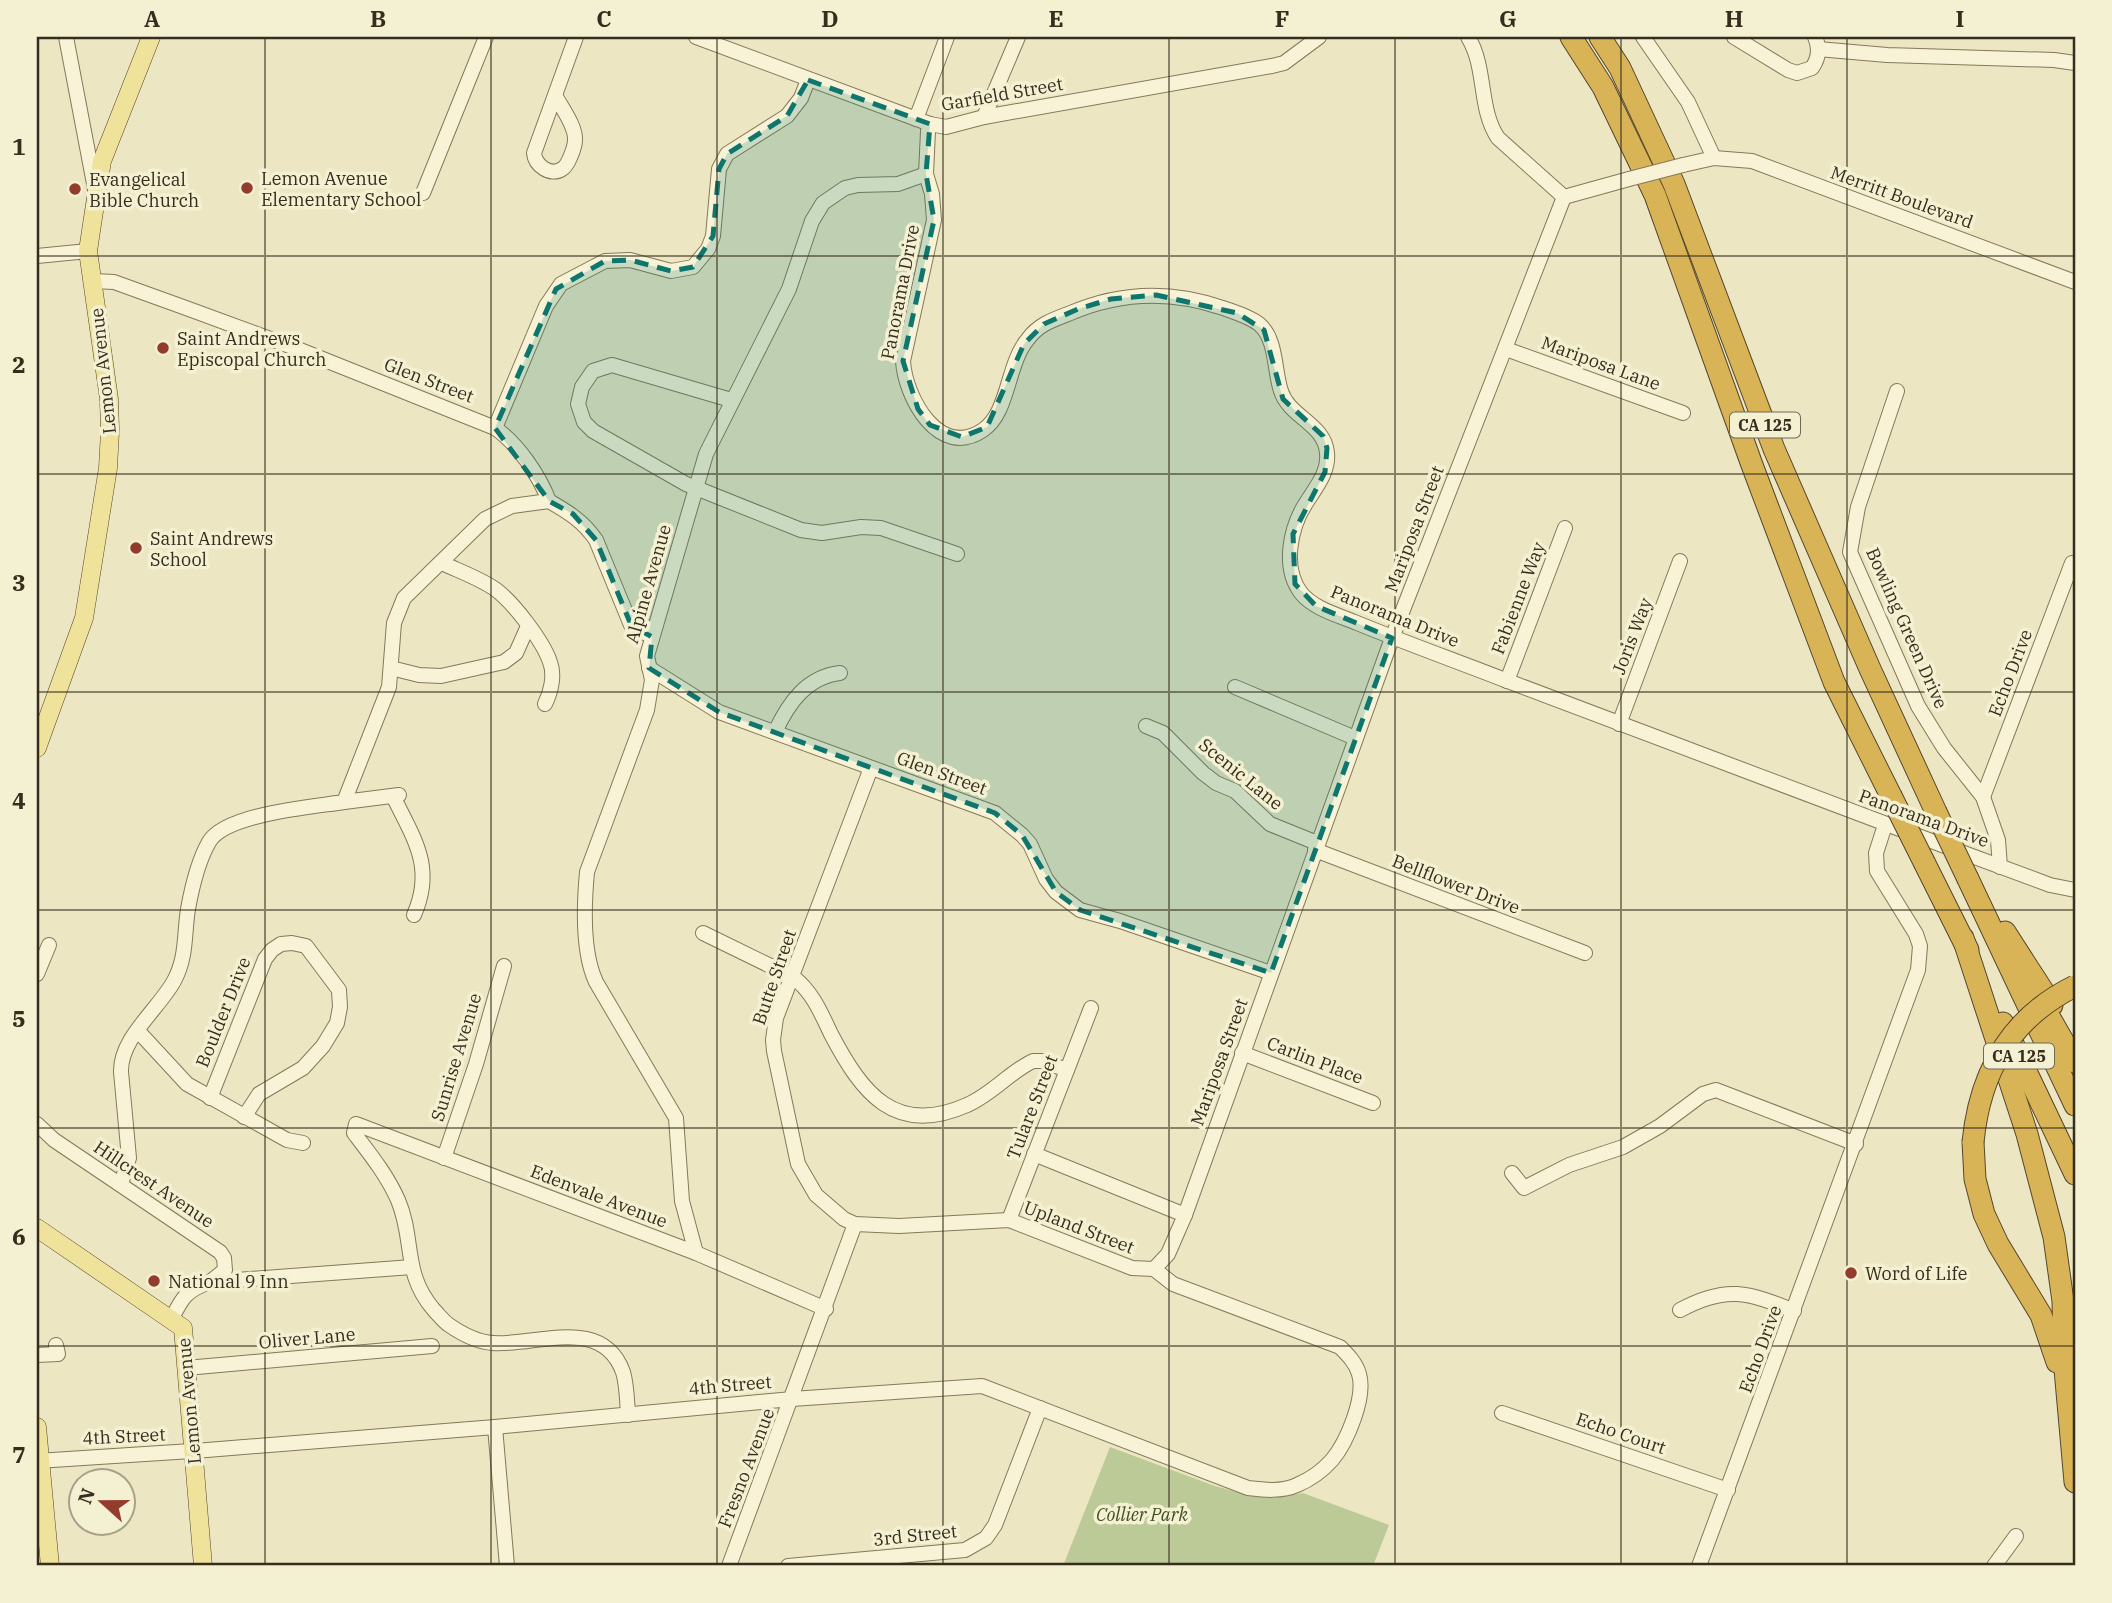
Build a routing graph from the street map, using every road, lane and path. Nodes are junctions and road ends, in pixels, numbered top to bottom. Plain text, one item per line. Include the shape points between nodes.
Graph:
1 (66, 37) edge
2 (151, 37) edge
3 (486, 37) edge
4 (576, 37) edge
5 (696, 37) edge
6 (947, 37) edge
7 (1018, 37) edge
8 (1319, 37) edge
9 (1468, 37) edge
10 (1571, 37) edge
11 (1600, 37) edge
12 (1643, 37) edge
13 (1734, 37) edge
14 (1303, 43) edge
15 (1817, 43) edge
16 (2075, 63) edge
17 (808, 80) junction
18 (555, 95) junction
19 (984, 117) junction
20 (923, 121) junction
21 (1714, 158) junction
22 (926, 174) junction
23 (423, 193) dead end
24 (1564, 197) junction
25 (96, 198) junction
26 (88, 251) junction
27 (37, 256) edge
28 (93, 281) junction
29 (2075, 282) edge
30 (1506, 349) junction
31 (1897, 391) dead end
32 (731, 400) junction
33 (1683, 412) dead end
34 (495, 428) junction
35 (695, 488) junction
36 (549, 501) junction
37 (1565, 528) dead end
38 (957, 554) dead end
39 (1680, 561) dead end
40 (442, 563) junction
41 (2072, 563) dead end
42 (528, 626) junction
43 (652, 637) junction
44 (1392, 638) junction
45 (391, 668) junction
46 (649, 668) junction
47 (840, 673) dead end
48 (1507, 681) junction
49 (1235, 687) dead end
50 (545, 704) dead end
51 (1619, 724) junction
52 (1146, 726) dead end
53 (775, 732) junction
54 (1355, 738) junction
55 (37, 748) edge
56 (871, 768) junction
57 (1983, 797) junction
58 (344, 802) junction
59 (1885, 825) junction
60 (1316, 847) junction
61 (2000, 867) junction
62 (1968, 878) junction
63 (2075, 890) edge
64 (414, 915) dead end
65 (703, 933) dead end
66 (1963, 938) junction
67 (49, 945) dead end
68 (1585, 953) dead end
69 (504, 966) dead end
70 (1271, 973) junction
71 (37, 974) edge
72 (793, 977) junction
73 (2075, 986) edge
74 (1091, 1008) dead end
75 (138, 1031) junction
76 (2075, 1039) edge
77 (1242, 1053) junction
78 (2075, 1062) edge
79 (1067, 1070) junction
80 (210, 1098) junction
81 (1373, 1103) dead end
82 (2075, 1105) edge
83 (244, 1117) junction
84 (37, 1124) edge
85 (303, 1143) dead end
86 (1856, 1144) junction
87 (1034, 1154) junction
88 (444, 1158) junction
89 (1512, 1173) dead end
90 (2075, 1174) edge
91 (121, 1184) junction
92 (1185, 1215) junction
93 (1009, 1220) junction
94 (855, 1224) junction
95 (37, 1228) edge
96 (696, 1253) junction
97 (412, 1267) junction
98 (1154, 1269) junction
99 (210, 1282) junction
100 (826, 1309) junction
101 (1680, 1310) dead end
102 (1794, 1311) junction
103 (171, 1320) junction
104 (56, 1345) dead end
105 (432, 1346) dead end
106 (37, 1354) edge
107 (186, 1368) junction
108 (792, 1399) junction
109 (1360, 1399) joint
110 (2068, 1402) junction
111 (1040, 1408) junction
112 (1502, 1413) dead end
113 (628, 1415) junction
114 (37, 1427) edge
115 (495, 1427) junction
116 (193, 1451) junction
117 (39, 1461) edge
118 (2075, 1482) edge
119 (1728, 1490) junction
120 (2016, 1536) dead end
121 (50, 1566) edge
122 (203, 1566) edge
123 (507, 1566) edge
124 (729, 1566) edge
125 (788, 1566) edge
126 (1699, 1566) edge
127 (1994, 1566) edge

1 - 25 street
2 - 25 main road, Lemon Avenue via 102,162
3 - 23 street
4 - 18 street
5 - 17 street, Garfield Street
6 - 20 street
7 - 19 street
8 - 14 street, Garfield Street
9 - 24 street via 1478,61 1490,127
10 - 66 highway, CA 125, bridge via 1603,87 1654,195 1834,682
11 - 62 highway, CA 125, bridge via 1620,68 1674,184 1774,449
12 - 21 street via 1688,102
13 - 15 street via 1792,72 1812,68
14 - 19 street, Garfield Street via 1284,62 1272,66
15 - 16 street via 1887,55
17 - 20 street, Garfield Street
17 - 34 street via 787,116 727,154 719,169 713,236 693,267 671,271 630,260 605,261 556,289
18 - 18 street via 534,153 534,161 552,172 566,166 575,140
19 - 20 street, Garfield Street via 946,127
20 - 22 street via 928,131
21 - 24 street, bridge
21 - 29 street, Merritt Boulevard via 1752,161
22 - 32 street, Alpine Avenue via 898,184 845,188 823,203 812,221 789,289
22 - 44 street, Panorama Drive via 934,220 903,361 918,409 930,425 962,437 987,427 998,412 1024,344 1044,324 1078,309 1111,299 1156,295 1192,299 1237,313 1264,330 1283,399 1323,436 1327,448 1325,472 1293,534 1295,584 1316,606
24 - 30 street, Mariposa Street
25 - 26 main road, Lemon Avenue
26 - 27 street
26 - 28 main road, Lemon Avenue
28 - 34 street, Glen Street via 114,282 198,312
28 - 55 main road, Lemon Avenue via 109,399 108,468 83,618
30 - 33 street, Mariposa Lane
30 - 44 street, Mariposa Street
31 - 57 street, Bowling Green Drive via 1857,507 1850,552 1918,706
32 - 35 street, Alpine Avenue
32 - 35 street via 612,366 593,371 580,392 579,411 588,427
34 - 36 street, Glen Street via 543,486
35 - 38 street via 801,530 832,533 881,528
35 - 43 street, Alpine Avenue
36 - 40 street via 492,514
36 - 43 street, Glen Street via 590,530 631,625
37 - 48 street, Fabienne Way
39 - 51 street, Joris Way
40 - 42 street via 496,590
40 - 45 street via 400,603
41 - 57 street, Echo Drive
42 - 45 street via 516,653 503,662 442,676
42 - 50 street via 550,662
43 - 46 street, Alpine Avenue
44 - 48 street, Panorama Drive
44 - 54 street, Mariposa Street
45 - 58 street via 389,687
46 - 53 street, Glen Street via 719,712
46 - 96 street, Alpine Avenue via 652,680 647,710 587,872 588,959 596,982 676,1118 682,1201
47 - 53 street via 827,675 796,694
48 - 51 street, Panorama Drive
49 - 54 street
51 - 59 street, Panorama Drive
52 - 60 street, Scenic Lane via 1163,733 1203,773 1235,791 1270,824
53 - 56 street, Glen Street
54 - 60 street, Mariposa Street
56 - 70 street, Glen Street via 995,813 1030,845 1056,892 1080,910
56 - 72 street, Butte Street
57 - 61 street, Bowling Green Drive via 1998,840
58 - 64 street via 396,796 423,862 422,891
58 - 75 street via 263,815 224,827 209,841 194,881 180,968
59 - 61 street, Panorama Drive
59 - 86 street, Echo Drive via 1876,853 1877,871 1916,934 1920,958
60 - 68 street, Bellflower Drive
60 - 70 street, Mariposa Street
61 - 63 street, Panorama Drive
62 - 76 highway
62 - 78 highway
62 - 82 highway, CA 125
65 - 72 street
66 - 90 highway, CA 125
66 - 110 highway via 2027,1134 2053,1237 2063,1301
67 - 71 street
69 - 88 street, Sunrise Avenue
70 - 77 street, Mariposa Street
72 - 79 street via 805,986 858,1077 898,1113 932,1116 969,1104 1033,1060
72 - 94 street, Butte Street via 776,1018 773,1040 795,1153 816,1195
73 - 110 highway, bridge via 2035,1011 1997,1057 1981,1096 1973,1142 1983,1214 2041,1315
74 - 79 street, Tulare Street
75 - 80 street via 187,1084
75 - 91 street via 126,1046 121,1065 129,1157
77 - 81 street, Carlin Place
77 - 92 street, Mariposa Street
79 - 87 street, Tulare Street
80 - 83 street
80 - 83 street, Boulder Drive via 265,959 281,944 306,946 339,990 337,1023 303,1068 259,1094
83 - 85 street via 287,1140
84 - 91 street, Hillcrest Avenue
86 - 89 street via 1716,1090 1623,1147 1569,1165 1524,1188
86 - 102 street, Echo Drive
87 - 92 street
87 - 93 street, Tulare Street
88 - 96 street, Edenvale Avenue
88 - 97 street, Edenvale Avenue via 356,1124 354,1133 383,1171 398,1202
91 - 99 street, Hillcrest Avenue via 223,1255 225,1270
92 - 98 street, Mariposa Street via 1168,1254
93 - 94 street, Upland Street
93 - 98 street, Upland Street via 1132,1268
94 - 100 street, Fresno Avenue
95 - 103 main road, Lemon Avenue
96 - 100 street, Edenvale Avenue
97 - 99 street
97 - 113 street via 424,1298 446,1324 466,1336 492,1343 576,1336 606,1349 623,1373
98 - 109 street, Upland Street via 1173,1284 1340,1347 1359,1373
99 - 103 street via 192,1288
100 - 108 street, Fresno Avenue
101 - 102 street via 1700,1299 1729,1293
102 - 119 street, Echo Drive
103 - 107 main road, Lemon Avenue via 183,1328
104 - 106 street via 58,1354
105 - 107 street, Oliver Lane
107 - 116 main road, Lemon Avenue
108 - 111 street, 4th Street via 982,1386
108 - 113 street, 4th Street
108 - 124 street, Fresno Avenue
109 - 111 street, 4th Street via 1332,1460 1295,1486 1273,1490 1248,1489
110 - 118 highway
111 - 125 street, 3rd Street via 986,1538 965,1550
112 - 119 street, Echo Court
113 - 115 street, 4th Street
114 - 117 main road
115 - 116 street, 4th Street
115 - 123 street
116 - 117 street, 4th Street
116 - 122 main road, Lemon Avenue
117 - 121 main road
119 - 126 street, Echo Drive
120 - 127 street

